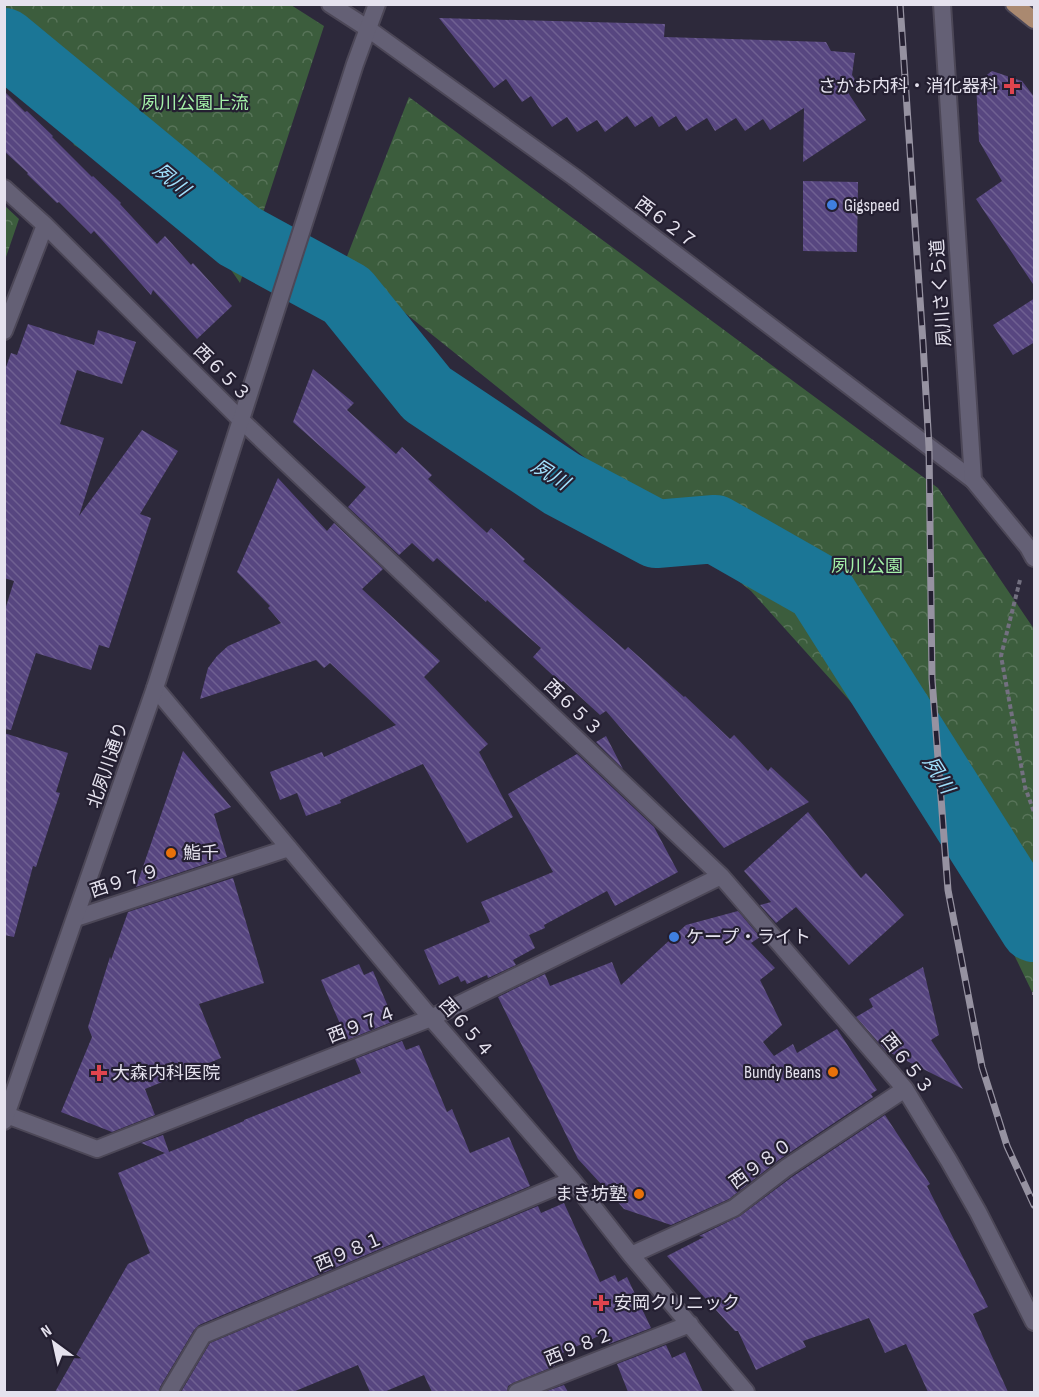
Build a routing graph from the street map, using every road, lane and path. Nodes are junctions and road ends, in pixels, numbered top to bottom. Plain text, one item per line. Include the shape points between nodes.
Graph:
1 (330, 4) edge
2 (378, 4) edge
3 (942, 4) edge
4 (1014, 4) edge
5 (1035, 20) edge
6 (367, 28) junction
7 (4, 188) edge
8 (45, 225) junction
9 (4, 331) edge
10 (241, 420) junction
11 (973, 480) junction
12 (1032, 549) edge
13 (155, 688) junction
14 (1035, 812) edge
15 (289, 848) junction
16 (721, 876) junction
17 (76, 918) junction
18 (431, 1018) junction
19 (905, 1089) junction
20 (5, 1117) edge
21 (572, 1180) junction
22 (632, 1255) junction
23 (1035, 1322) edge
24 (690, 1324) junction
25 (169, 1392) edge
26 (517, 1392) edge
27 (746, 1392) edge

1 - 6 street, 西６２７
2 - 6 street, 北夙川通り
3 - 11 street, 夙川さくら道
4 - 5 main road
6 - 10 street, 北夙川通り
6 - 11 street, 西６２７ via 584,184
7 - 8 street, 西６５３
8 - 9 street
8 - 10 street, 西６５３
10 - 13 street, 北夙川通り
10 - 16 street, 西６５３
11 - 12 street
12 - 14 path via 1001,656 1025,787
13 - 15 street, 西６５４
13 - 17 street, 北夙川通り
15 - 17 street, 西９７９
15 - 18 street, 西６５４
16 - 18 street, 西９７４
16 - 19 street, 西６５３
17 - 20 street, 北夙川通り
18 - 20 street, 西９７４ via 98,1149
18 - 21 street, 西６５４
19 - 22 street, 西９８０ via 786,1168 734,1208
19 - 23 street, 西６５３ via 978,1212
21 - 22 street, 西６５４
21 - 25 street, 西９８１ via 203,1335
22 - 24 street, 西６５４
24 - 26 street, 西９８２
24 - 27 street, 西６５４

